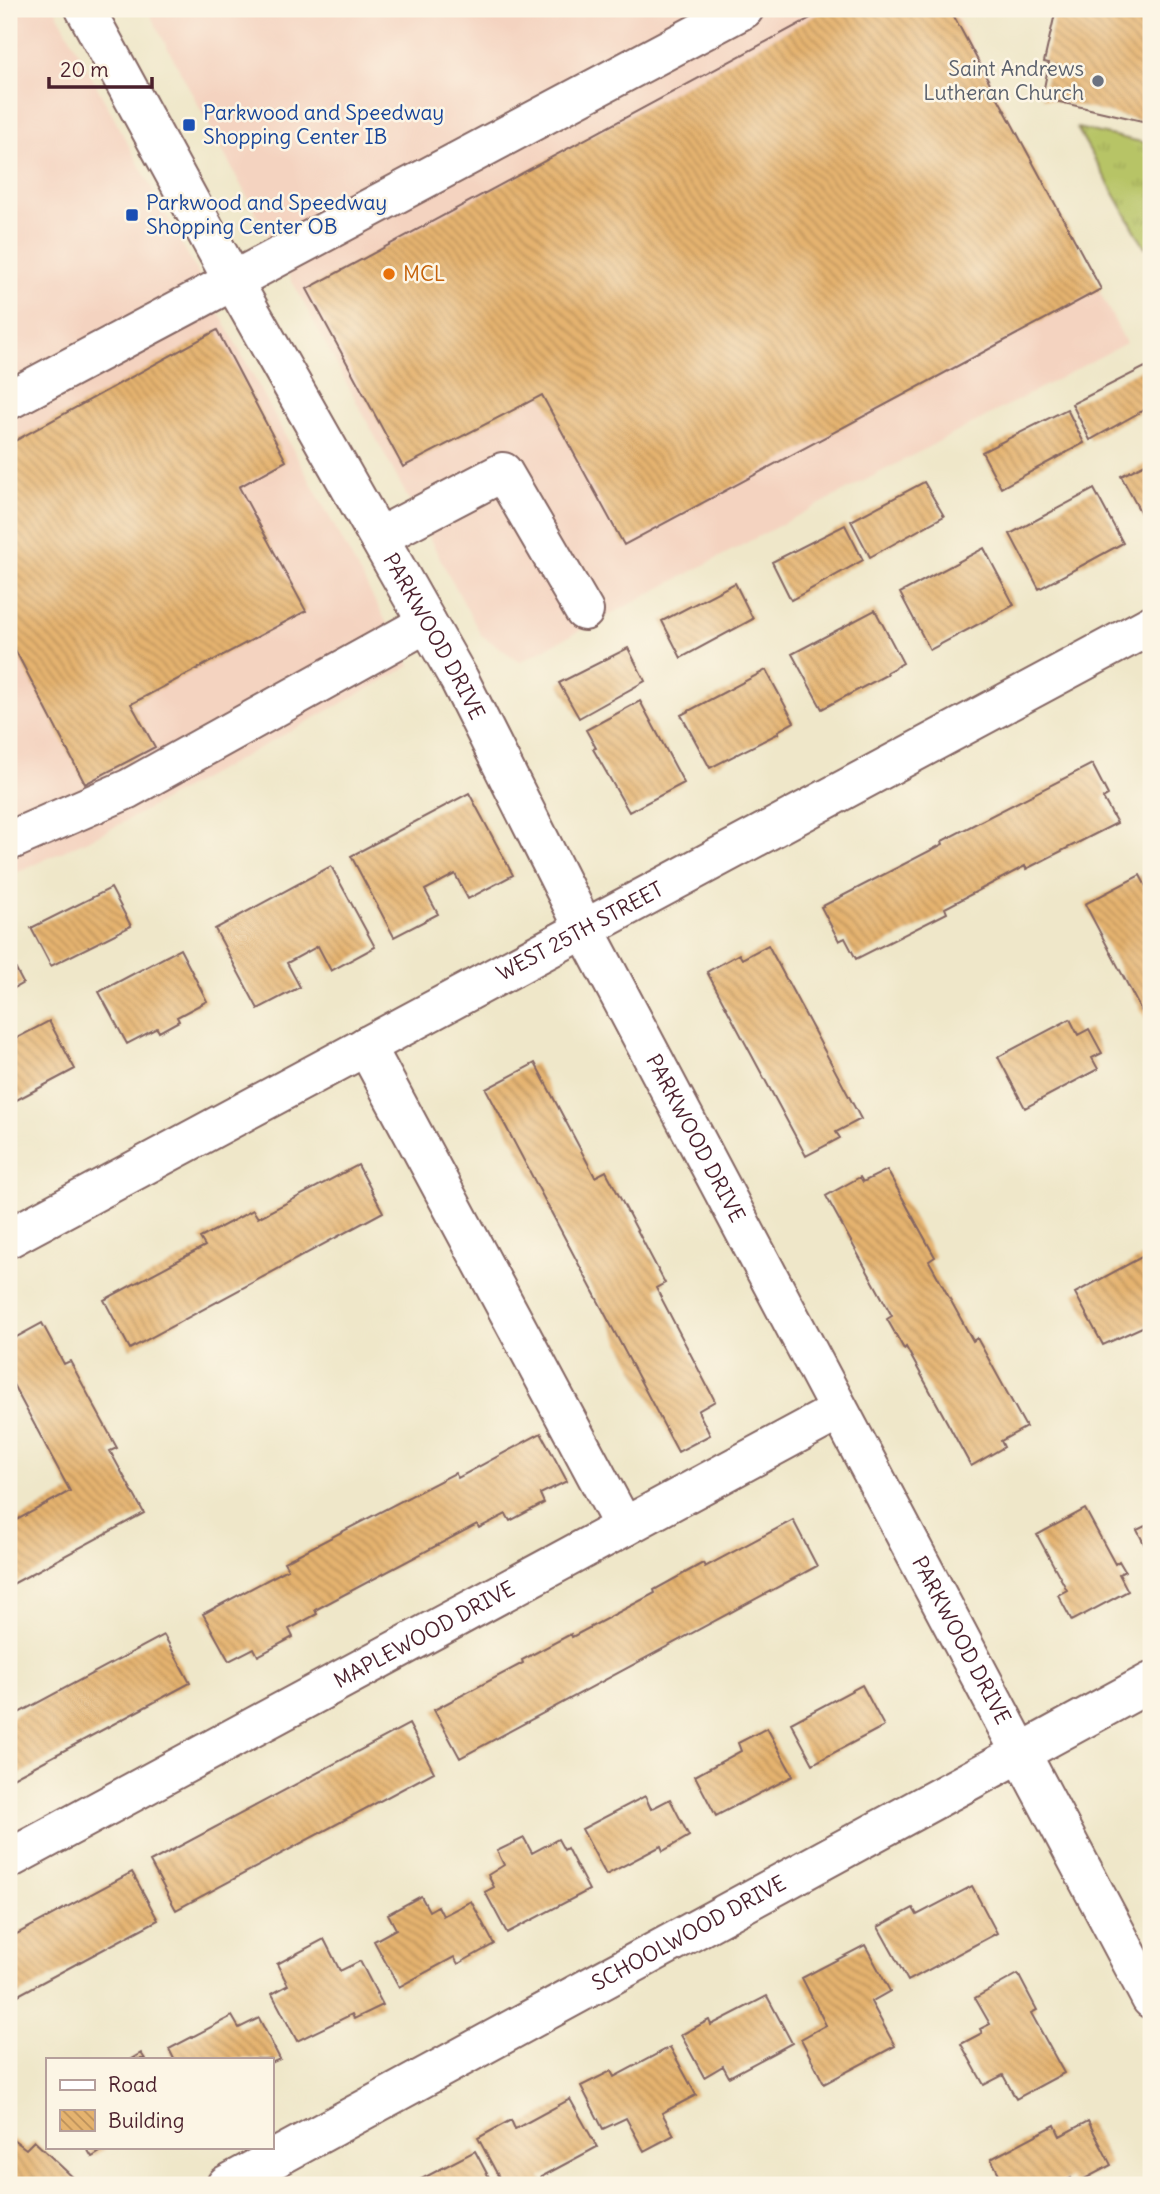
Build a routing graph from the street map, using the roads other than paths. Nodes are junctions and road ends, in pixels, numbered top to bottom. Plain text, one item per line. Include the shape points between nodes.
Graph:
1 (85, 9) edge
2 (744, 9) edge
3 (233, 281) junction
4 (9, 400) edge
5 (379, 537) junction
6 (584, 611) dead end
7 (427, 623) junction
8 (1151, 625) edge
9 (9, 841) edge
10 (584, 928) junction
11 (366, 1046) junction
12 (9, 1238) edge
13 (839, 1411) junction
14 (624, 1527) junction
15 (1151, 1682) edge
16 (1020, 1753) junction
17 (9, 1859) edge
18 (1151, 1999) edge
19 (226, 2185) edge

1 - 3 street, PARKWOOD DRIVE
2 - 3 street
3 - 4 street
3 - 5 street, PARKWOOD DRIVE
5 - 6 street via 503,472
5 - 7 street, PARKWOOD DRIVE
7 - 9 street via 128,789
7 - 10 street, PARKWOOD DRIVE
8 - 10 street, WEST 25TH STREET
10 - 11 street, WEST 25TH STREET
10 - 13 street, PARKWOOD DRIVE
11 - 12 street, WEST 25TH STREET
11 - 14 street
13 - 14 street, MAPLEWOOD DRIVE
13 - 16 street, PARKWOOD DRIVE
14 - 17 street, MAPLEWOOD DRIVE
15 - 16 street, SCHOOLWOOD DRIVE
16 - 18 street, PARKWOOD DRIVE
16 - 19 street, SCHOOLWOOD DRIVE

